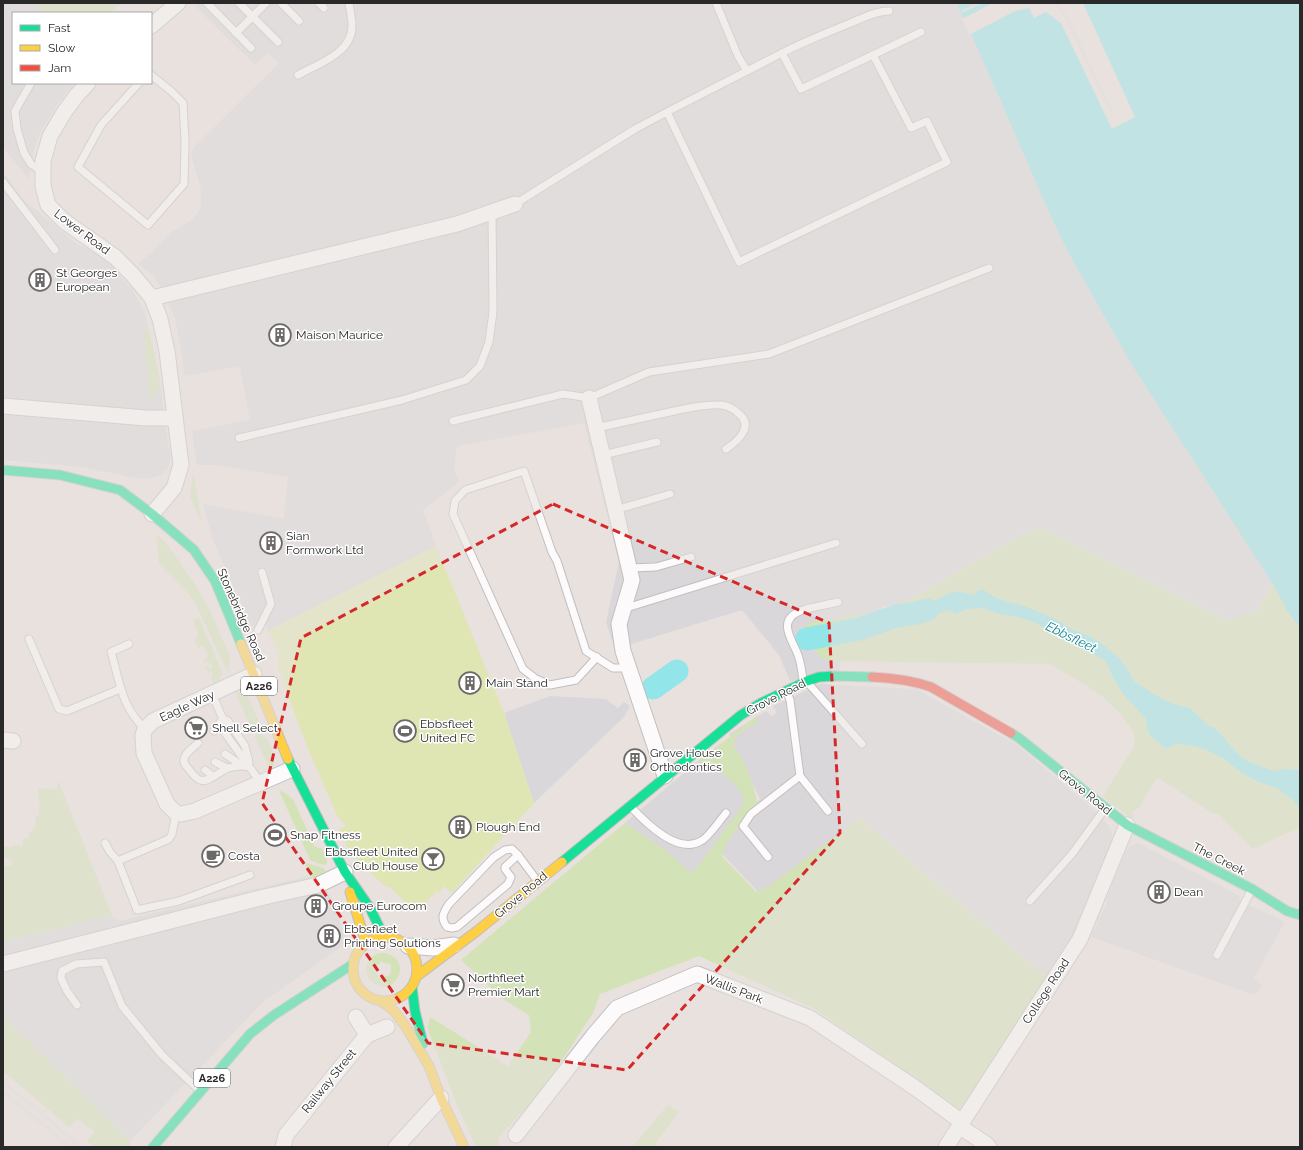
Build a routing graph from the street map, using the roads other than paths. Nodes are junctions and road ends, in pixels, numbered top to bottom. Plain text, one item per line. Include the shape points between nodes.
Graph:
1 (178, 3) edge
2 (207, 3) edge
3 (239, 3) edge
4 (266, 3) edge
5 (281, 3) edge
6 (349, 3) edge
7 (716, 3) edge
8 (889, 11) dead end
9 (252, 16) junction
10 (299, 21) dead end
11 (152, 25) edge
12 (921, 32) dead end
13 (236, 33) junction
14 (278, 42) dead end
15 (251, 48) dead end
16 (782, 53) junction
17 (873, 55) junction
18 (747, 71) junction
19 (298, 75) dead end
20 (152, 76) edge
21 (30, 84) edge
22 (87, 84) edge
23 (138, 84) edge
24 (667, 112) junction
25 (42, 172) junction
26 (3, 182) edge
27 (514, 204) joint
28 (492, 212) junction
29 (55, 250) dead end
30 (989, 268) dead end
31 (152, 298) junction
32 (589, 398) junction
33 (3, 406) edge
34 (175, 418) junction
35 (454, 421) dead end
36 (596, 428) junction
37 (239, 438) dead end
38 (657, 442) dead end
39 (726, 449) dead end
40 (603, 455) junction
41 (3, 470) edge
42 (670, 494) dead end
43 (616, 510) junction
44 (152, 514) junction
45 (836, 544) dead end
46 (691, 557) dead end
47 (629, 568) junction
48 (262, 572) dead end
49 (838, 602) dead end
50 (622, 609) junction
51 (258, 630) dead end
52 (29, 639) dead end
53 (129, 644) dead end
54 (597, 657) junction
55 (629, 668) junction
56 (254, 674) junction
57 (805, 682) junction
58 (120, 689) junction
59 (786, 690) junction
60 (212, 694) junction
61 (223, 719) junction
62 (145, 729) junction
63 (214, 731) dead end
64 (198, 743) dead end
65 (862, 744) dead end
66 (225, 754) dead end
67 (215, 762) dead end
68 (241, 765) junction
69 (250, 766) junction
70 (227, 768) junction
71 (292, 769) junction
72 (205, 770) dead end
73 (213, 776) junction
74 (664, 776) junction
75 (800, 776) junction
76 (261, 783) junction
77 (630, 806) junction
78 (1105, 808) junction
79 (828, 811) dead end
80 (176, 813) junction
81 (726, 813) dead end
82 (1127, 825) junction
83 (105, 843) dead end
84 (518, 855) junction
85 (768, 857) dead end
86 (118, 861) junction
87 (346, 872) junction
88 (250, 876) dead end
89 (538, 881) junction
90 (1252, 889) junction
91 (1030, 901) dead end
92 (1300, 915) edge
93 (384, 937) junction
94 (366, 943) junction
95 (461, 944) junction
96 (408, 946) junction
97 (1217, 955) dead end
98 (3, 964) edge
99 (353, 964) junction
100 (417, 976) junction
101 (412, 987) junction
102 (329, 991) dead end
103 (349, 991) dead end
104 (361, 992) junction
105 (308, 994) junction
106 (381, 1001) junction
107 (77, 1005) dead end
108 (356, 1017) dead end
109 (387, 1026) dead end
110 (367, 1035) junction
111 (429, 1066) junction
112 (200, 1092) junction
113 (441, 1098) junction
114 (960, 1124) junction
115 (516, 1135) dead end
116 (154, 1147) edge
117 (283, 1147) edge
118 (396, 1147) edge
119 (464, 1147) edge
120 (946, 1147) edge
121 (989, 1147) edge

1 - 11 street
2 - 13 lane
3 - 9 lane
4 - 9 lane
5 - 10 lane
6 - 19 lane via 352,25 350,37 344,48
7 - 18 lane
8 - 16 lane via 881,11
9 - 13 lane
9 - 14 lane
12 - 17 lane
13 - 15 lane
16 - 17 lane via 802,89
16 - 18 lane
17 - 24 lane via 911,128 927,121 947,162 739,262
18 - 24 lane
20 - 23 lane via 183,103 185,163 184,184 148,225 78,167 102,125
21 - 25 lane via 15,111 17,129 24,153 31,164
22 - 25 street, Lower Road via 76,95 52,132 44,152
24 - 27 lane via 635,128
25 - 31 street, Lower Road via 48,205 64,221 115,257
26 - 29 lane
27 - 28 street
28 - 31 street via 457,224
28 - 37 lane via 493,312 489,342 480,366 466,380 402,400
30 - 32 lane via 769,354 649,372
31 - 34 street, Lower Road via 167,351
32 - 35 lane via 563,394
32 - 36 street
33 - 34 street via 146,418
34 - 44 street, Lower Road via 181,466 174,488
36 - 39 lane via 705,405 724,405 742,416 745,429 735,443
36 - 40 street
38 - 40 lane
40 - 43 street
41 - 44 main road, A226 via 60,475 120,490
42 - 43 lane
43 - 47 street
44 - 56 main road, Stonebridge Road / A226 via 194,550 215,581
45 - 50 lane
46 - 47 lane via 656,567
47 - 50 street via 632,580
48 - 51 lane via 271,604
49 - 57 lane via 799,612 791,617 788,623 788,633 798,655
50 - 55 street via 619,624 623,651
52 - 58 lane via 59,709 67,711
53 - 58 lane via 111,652
54 - 54 lane via 586,650 558,560 552,552 524,471 465,490 455,501 453,514 523,669 550,685 576,680
54 - 55 lane via 613,668
55 - 74 street
56 - 60 street, Eagle Way
56 - 71 main road, Stonebridge Road / A226
57 - 59 main road, Grove Road
57 - 65 lane
57 - 78 main road, Grove Road via 819,677 854,676 895,678 931,687 1019,738
58 - 62 lane via 135,719
59 - 74 main road, Grove Road via 741,715
59 - 75 lane via 790,700
60 - 61 lane
60 - 62 street, Eagle Way via 161,716
61 - 63 lane
61 - 69 lane via 228,721 245,746
62 - 80 street, Eagle Way via 142,735 144,753 167,804
64 - 73 lane via 183,758 184,764 198,779 207,780
66 - 68 lane
67 - 70 lane
68 - 69 lane
68 - 70 lane
69 - 76 lane
70 - 73 lane
71 - 76 street
71 - 87 main road, Stonebridge Road / A226
72 - 73 lane
74 - 77 main road, Grove Road
75 - 79 lane
75 - 85 lane via 751,814 743,826
76 - 80 street via 194,811
77 - 81 lane via 665,838 694,844 702,841
77 - 89 main road, Grove Road
78 - 82 main road, Grove Road
78 - 91 lane via 1072,854
80 - 86 lane via 169,839
82 - 90 main road, The Creek
82 - 114 street, College Road via 1080,939
83 - 86 lane
84 - 84 lane via 512,849 494,857 443,912 442,918 447,927 457,927 508,884 511,877 505,867
84 - 89 lane
86 - 88 lane via 137,910 179,901
87 - 93 main road, Stonebridge Road / A226 via 370,908
87 - 94 main road, Stonebridge Road / A226
87 - 98 street via 318,885
89 - 95 main road, Grove Road
90 - 92 main road, The Creek via 1287,911
90 - 97 lane
93 - 94 main road
93 - 96 main road via 395,938
94 - 99 main road, A226 via 358,952
95 - 96 street via 433,948
95 - 100 main road, Grove Road
96 - 100 main road via 417,962
99 - 104 main road via 353,974
99 - 105 main road, A226
100 - 101 main road
101 - 106 main road via 402,997 392,1001
101 - 111 main road via 415,1011
102 - 105 main road, A226
103 - 104 main road
104 - 106 main road
105 - 112 main road, A226 via 274,1015 250,1034
106 - 111 main road via 394,1011 406,1027
107 - 112 lane via 61,978 62,971 76,964 104,962 122,1006 162,1056
108 - 110 street
109 - 110 street, Railway Street
110 - 117 street, Railway Street via 286,1134
111 - 113 main road
112 - 116 main road, A226
113 - 118 street
113 - 119 main road
114 - 115 street, Wallis Park via 914,1088 810,1018 697,974 617,1008
114 - 120 street, College Road
114 - 121 street, Wallis Park

